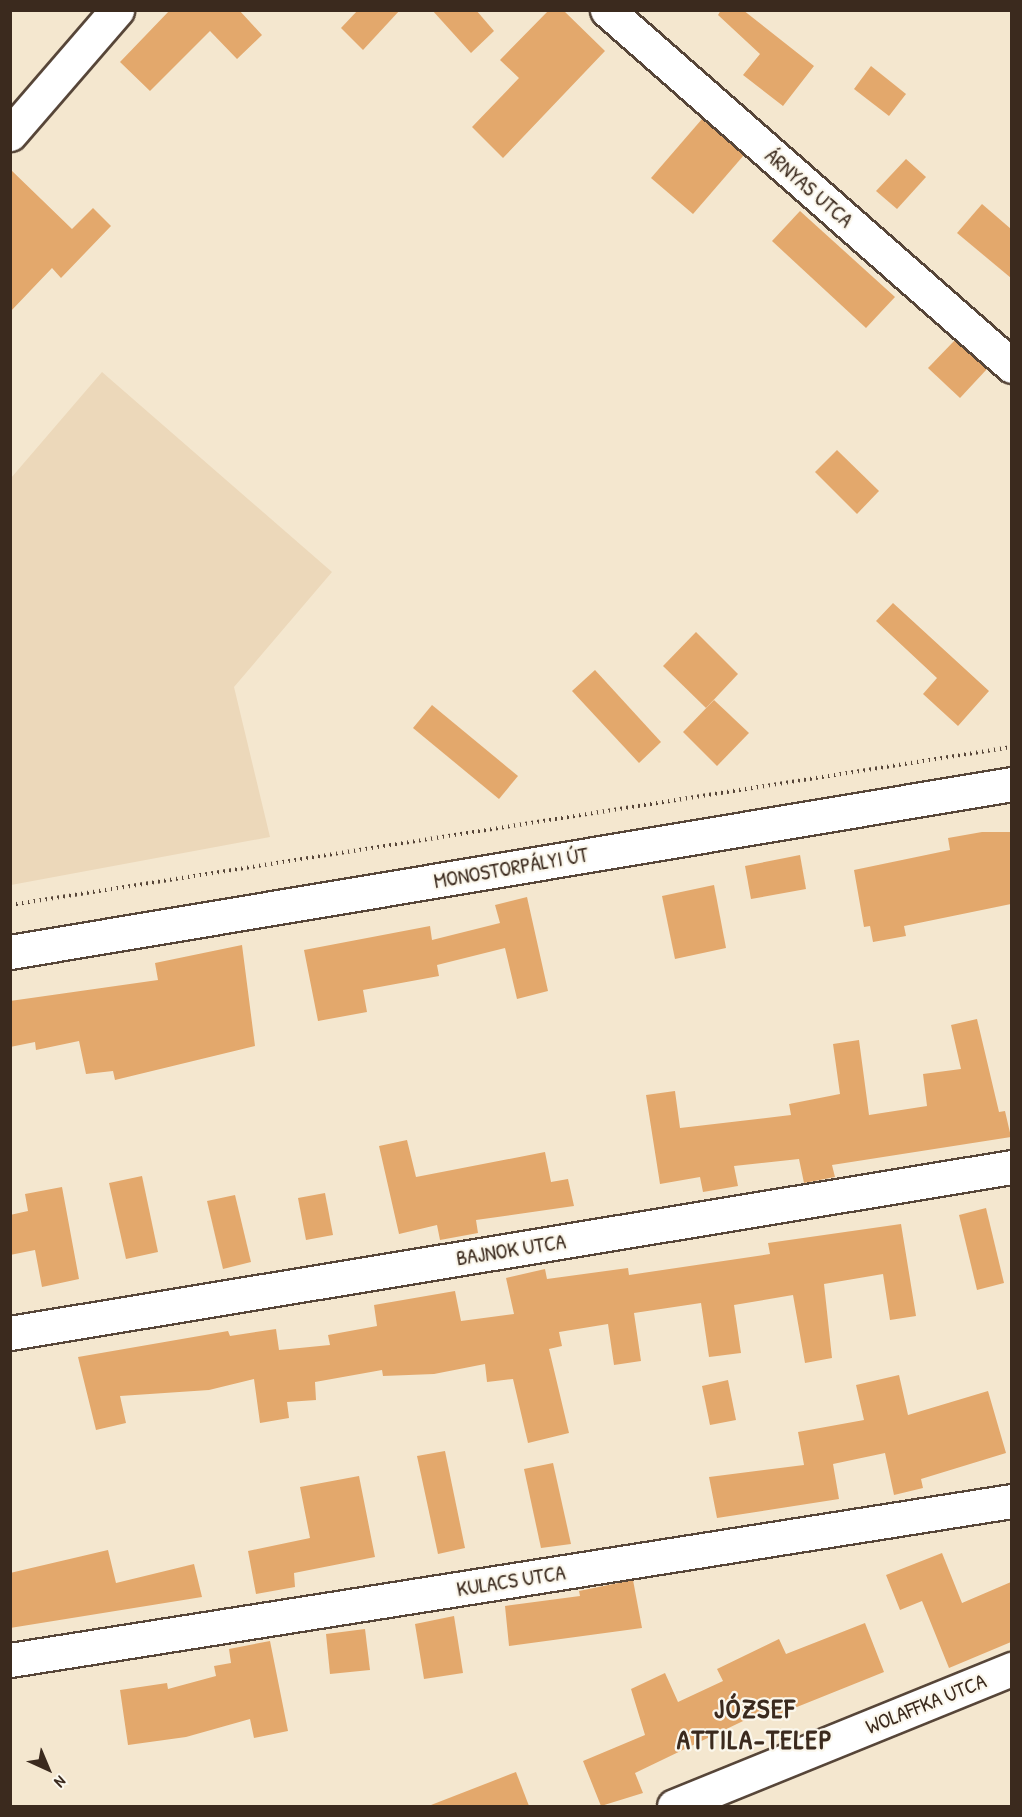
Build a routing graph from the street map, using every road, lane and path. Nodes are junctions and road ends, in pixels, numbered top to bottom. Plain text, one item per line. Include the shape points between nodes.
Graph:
1 (117, 10) edge
2 (607, 10) edge
3 (10, 134) edge
4 (1011, 366) edge
5 (1011, 747) edge
6 (1011, 784) edge
7 (10, 904) edge
8 (10, 952) edge
9 (1011, 1167) edge
10 (10, 1333) edge
11 (1011, 1501) edge
12 (10, 1660) edge
13 (1011, 1670) edge
14 (674, 1806) edge

1 - 3 street
2 - 4 street, ÁRNYAS UTCA
5 - 7 path
6 - 8 street, MONOSTORPÁLYI ÚT
9 - 10 street, BAJNOK UTCA
11 - 12 street, KULACS UTCA
13 - 14 street, WOLAFFKA UTCA

